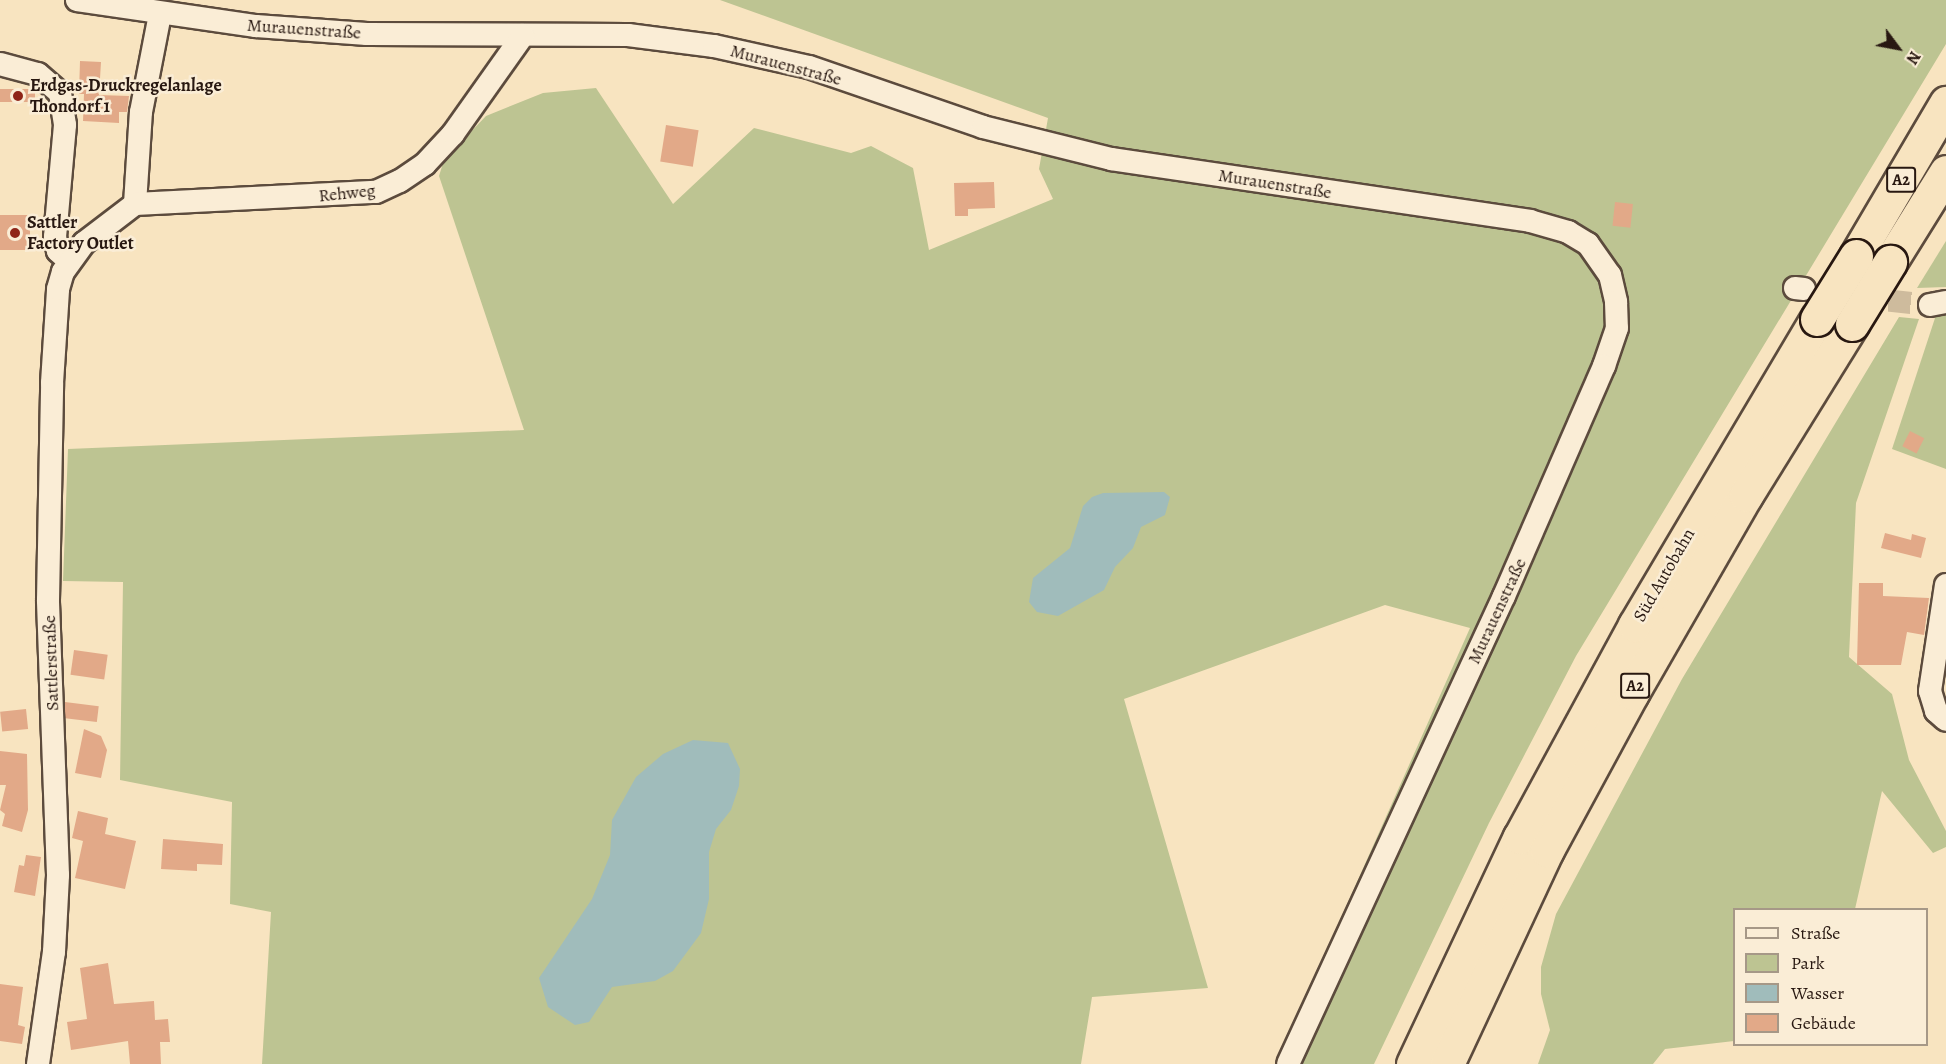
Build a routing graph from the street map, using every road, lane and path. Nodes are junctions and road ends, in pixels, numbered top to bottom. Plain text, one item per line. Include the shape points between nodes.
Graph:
1 (77, 0) edge
2 (160, 14) junction
3 (523, 35) junction
4 (0, 63) edge
5 (1946, 103) edge
6 (1946, 172) edge
7 (135, 204) junction
8 (68, 262) junction
9 (1946, 585) edge
10 (1946, 720) edge
11 (38, 1064) edge
12 (1288, 1064) edge
13 (1413, 1064) edge
14 (1447, 1064) edge

1 - 2 street, Murauenstraße
2 - 3 street, Murauenstraße via 367,33
2 - 7 street via 141,112
3 - 7 street, Rehweg via 453,134 425,164 376,192
3 - 12 street, Murauenstraße via 628,36 714,46 809,67 973,123 1111,159 1530,221 1568,232 1595,253 1610,275 1616,302 1617,328 1604,366 1504,596
4 - 8 street via 44,77 56,87 63,103 64,142 55,237 58,250
5 - 13 highway, Süd Autobahn / A2, bridge via 1629,635 1520,837
6 - 14 highway, Süd Autobahn / A2, bridge via 1746,495 1626,704 1547,850
7 - 8 street via 102,227
8 - 11 street, Sattlerstraße via 58,289 52,383 48,600 58,875 54,952
9 - 10 street via 1930,691 1936,711

